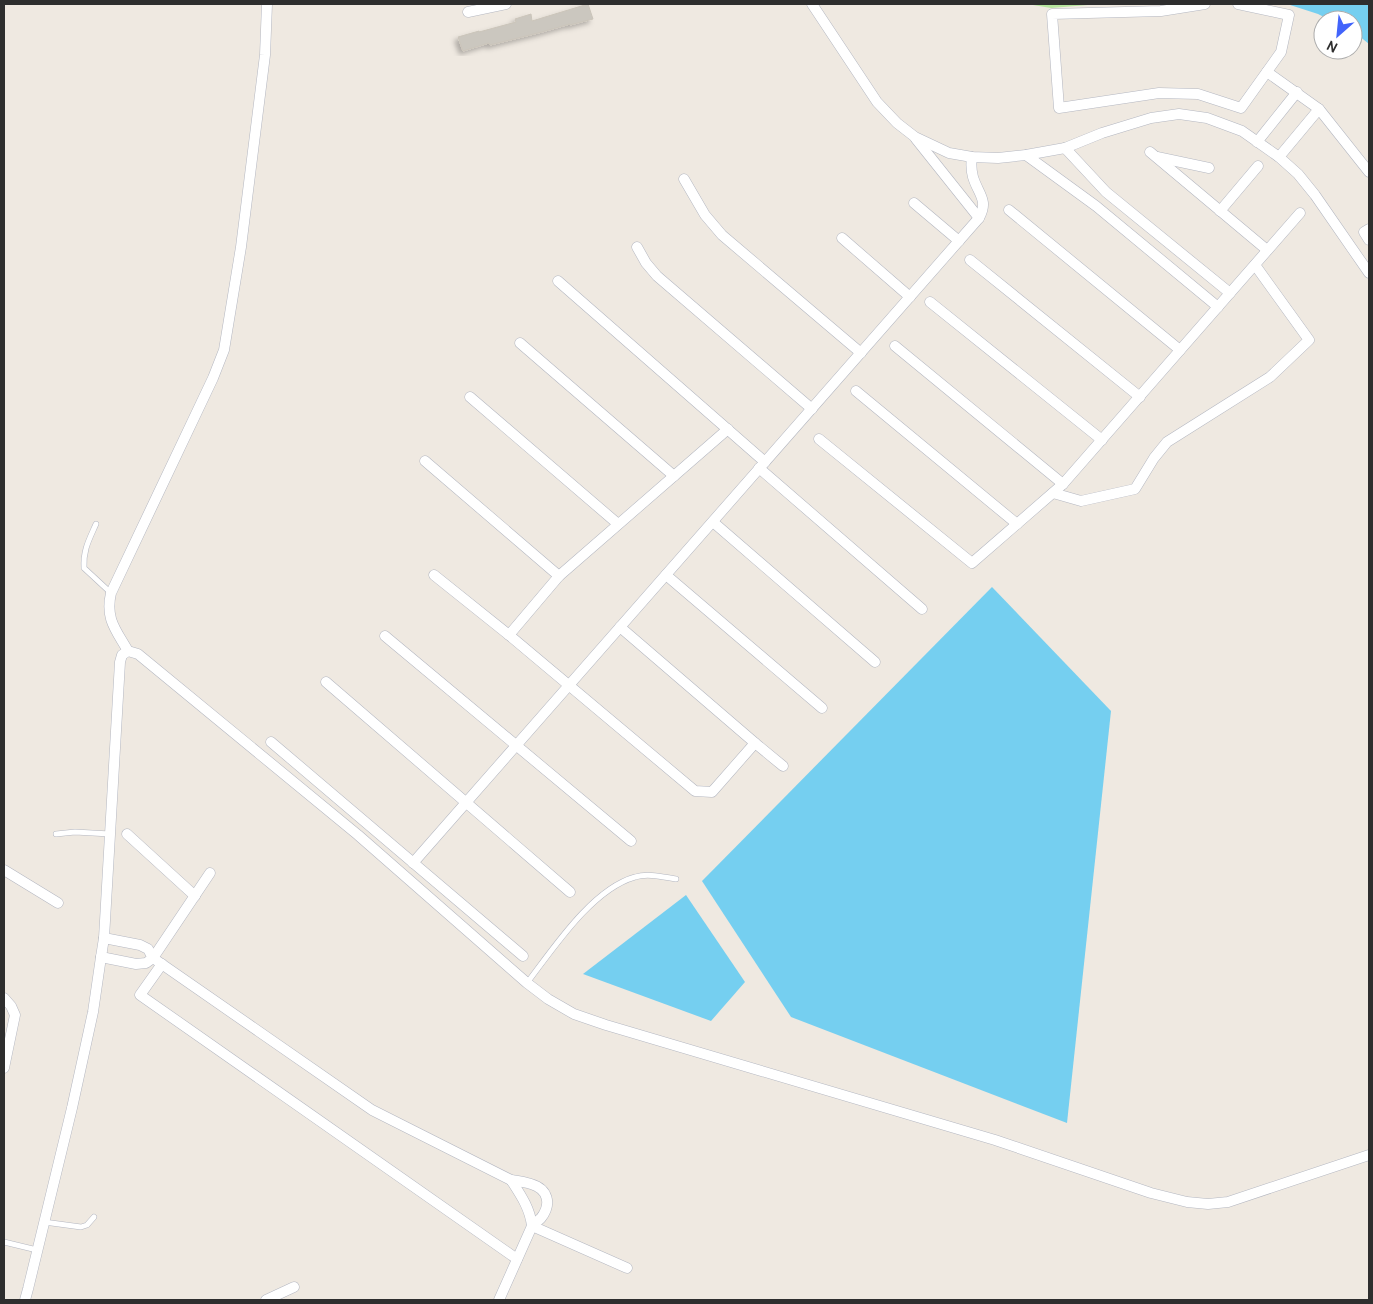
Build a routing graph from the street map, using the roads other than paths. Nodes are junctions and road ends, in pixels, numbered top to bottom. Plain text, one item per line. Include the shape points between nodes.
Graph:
1 (267, 4) edge
2 (506, 4) edge
3 (812, 4) edge
4 (1205, 4) edge
5 (1238, 4) edge
6 (468, 12) dead end
7 (1266, 72) junction
8 (1297, 92) junction
9 (1319, 108) junction
10 (915, 137) junction
11 (1257, 142) junction
12 (1065, 148) junction
13 (1026, 155) junction
14 (972, 157) junction
15 (1279, 157) junction
16 (1258, 166) dead end
17 (1209, 168) dead end
18 (1369, 172) edge
19 (684, 179) dead end
20 (914, 203) dead end
21 (1009, 210) dead end
22 (1220, 211) junction
23 (1300, 213) dead end
24 (979, 218) junction
25 (1369, 228) edge
26 (842, 238) dead end
27 (1369, 240) edge
28 (959, 241) junction
29 (637, 247) dead end
30 (1267, 250) junction
31 (970, 260) dead end
32 (1255, 265) junction
33 (1369, 273) edge
34 (558, 281) dead end
35 (1230, 293) junction
36 (910, 297) junction
37 (930, 302) dead end
38 (1218, 307) junction
39 (520, 343) dead end
40 (895, 346) dead end
41 (1180, 350) junction
42 (861, 353) junction
43 (856, 391) dead end
44 (1140, 397) junction
45 (470, 398) dead end
46 (812, 409) junction
47 (728, 429) junction
48 (819, 439) dead end
49 (1102, 440) junction
50 (425, 461) dead end
51 (762, 465) junction
52 (674, 476) junction
53 (1063, 484) junction
54 (1053, 493) junction
55 (713, 522) junction
56 (96, 524) dead end
57 (618, 524) junction
58 (1017, 524) junction
59 (666, 574) junction
60 (434, 575) dead end
61 (559, 576) junction
62 (108, 591) junction
63 (922, 609) dead end
64 (620, 627) junction
65 (509, 635) junction
66 (385, 636) dead end
67 (128, 651) junction
68 (875, 662) dead end
69 (326, 682) dead end
70 (569, 685) junction
71 (822, 708) dead end
72 (271, 742) dead end
73 (755, 743) junction
74 (517, 744) junction
75 (783, 766) dead end
76 (465, 803) junction
77 (56, 834) dead end
78 (110, 834) junction
79 (127, 834) dead end
80 (631, 841) dead end
81 (413, 863) junction
82 (4, 870) edge
83 (210, 873) dead end
84 (676, 879) dead end
85 (570, 892) dead end
86 (194, 896) junction
87 (58, 903) dead end
88 (104, 938) junction
89 (523, 956) dead end
90 (101, 957) junction
91 (157, 961) junction
92 (527, 983) junction
93 (4, 998) edge
94 (4, 1068) edge
95 (1369, 1155) edge
96 (511, 1180) junction
97 (94, 1217) dead end
98 (44, 1222) junction
99 (532, 1226) junction
100 (4, 1242) edge
101 (37, 1250) junction
102 (517, 1259) junction
103 (627, 1268) dead end
104 (294, 1287) dead end
105 (25, 1300) edge
106 (266, 1300) edge
107 (498, 1300) edge

1 - 62 street via 264,64 224,350
2 - 6 street
3 - 10 street via 877,102 896,123
4 - 7 street via 1161,11 1052,14 1059,108 1159,93 1198,94 1241,108
5 - 7 street via 1289,16 1281,52
7 - 8 street
8 - 9 street
8 - 11 street
9 - 15 street
9 - 18 street
10 - 14 street via 949,153
10 - 24 street
11 - 12 street via 1242,131 1207,118 1179,114 1151,118
11 - 15 street
12 - 13 street
12 - 35 street via 1106,192
13 - 14 street
13 - 38 street via 1096,206
14 - 24 street via 973,177 983,200
15 - 33 street via 1315,195
16 - 22 street
17 - 22 street via 1153,154
19 - 42 street via 722,235
20 - 28 street
21 - 41 street
22 - 30 street
23 - 30 street
24 - 28 street
25 - 27 street via 1364,232
26 - 36 street
28 - 36 street
29 - 46 street via 657,276
30 - 32 street
31 - 44 street
32 - 35 street
32 - 54 street via 1309,340 1270,377 1167,442 1135,490 1081,501
34 - 47 street
35 - 38 street
36 - 42 street
37 - 49 street
38 - 41 street
39 - 52 street
40 - 53 street
41 - 44 street
42 - 46 street
43 - 58 street
44 - 49 street
45 - 57 street
46 - 51 street
47 - 51 street
47 - 52 street
48 - 58 street via 972,563
49 - 53 street
50 - 61 street
51 - 55 street
51 - 63 street
52 - 57 street
53 - 54 street
54 - 58 street
55 - 59 street
55 - 68 street
56 - 62 lane via 86,545 84,568
57 - 61 street
59 - 64 street
59 - 71 street
60 - 65 street
61 - 65 street
62 - 67 street via 109,615
64 - 70 street
64 - 73 street
65 - 70 street
66 - 74 street
67 - 78 street via 120,662
67 - 92 street via 138,654 350,829
69 - 76 street
70 - 73 street via 695,791 712,792
70 - 74 street
72 - 81 street
73 - 75 street
74 - 76 street
74 - 80 street
76 - 81 street
76 - 85 street
77 - 78 lane
78 - 88 street
79 - 86 street
81 - 89 street
82 - 87 street
83 - 86 street
84 - 92 lane via 650,874 635,876 600,896 557,943
86 - 91 street
88 - 90 street
88 - 91 street via 140,944
90 - 91 street via 136,964
90 - 98 street via 93,1012
91 - 96 street via 372,1110
91 - 102 street via 140,995
92 - 95 street via 574,1014 606,1025 995,1140 1187,1202 1228,1202
93 - 94 street via 15,1015
96 - 99 street via 527,1207
96 - 99 street via 532,1184 546,1195 546,1210
97 - 98 lane via 81,1227
98 - 101 street
99 - 102 street
99 - 103 street
100 - 101 lane
101 - 105 street
102 - 107 street
104 - 106 street

